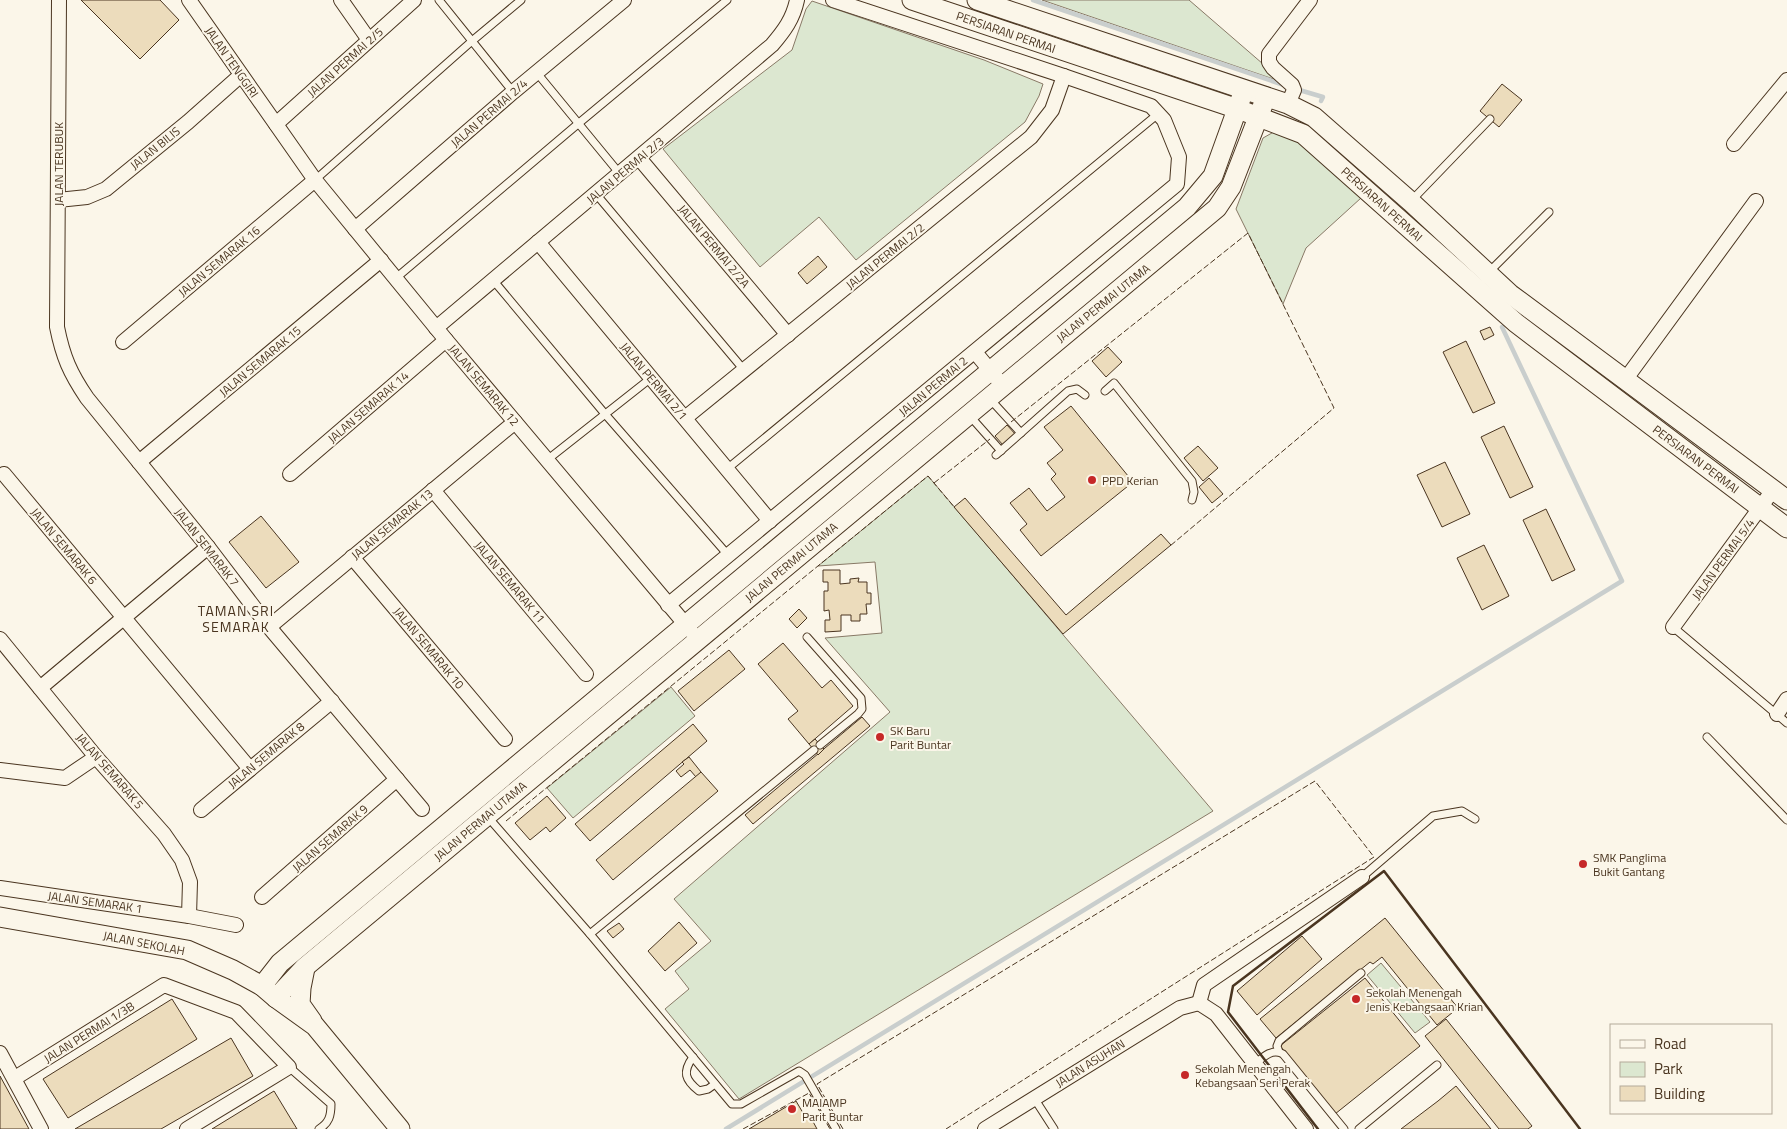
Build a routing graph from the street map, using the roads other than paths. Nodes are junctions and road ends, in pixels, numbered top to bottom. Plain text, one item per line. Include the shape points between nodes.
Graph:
1 (59, 0) edge
2 (189, 0) edge
3 (341, 0) edge
4 (414, 0) edge
5 (439, 0) edge
6 (521, 0) edge
7 (624, 0) edge
8 (727, 0) edge
9 (797, 0) edge
10 (833, 0) edge
11 (912, 0) edge
12 (977, 0) edge
13 (1310, 0) edge
14 (369, 40) junction
15 (472, 41) junction
16 (537, 73) junction
17 (241, 75) junction
18 (1064, 76) junction
19 (1787, 80) edge
20 (1244, 90) junction
21 (513, 92) junction
22 (1266, 97) junction
23 (1288, 104) junction
24 (1238, 109) junction
25 (1158, 114) junction
26 (1258, 117) junction
27 (1490, 119) dead end
28 (579, 123) junction
29 (276, 124) junction
30 (1734, 144) dead end
31 (639, 158) junction
32 (620, 174) junction
33 (315, 180) junction
34 (596, 194) junction
35 (58, 200) junction
36 (1756, 201) dead end
37 (1411, 202) junction
38 (1549, 212) dead end
39 (355, 228) junction
40 (538, 242) junction
41 (381, 260) junction
42 (1488, 273) junction
43 (396, 278) junction
44 (493, 280) junction
45 (57, 327) joint
46 (436, 328) junction
47 (788, 335) junction
48 (446, 340) junction
49 (123, 342) dead end
50 (975, 352) junction
51 (744, 370) junction
52 (990, 371) junction
53 (651, 378) junction
54 (1625, 380) junction
55 (1105, 390) dead end
56 (996, 392) junction
57 (1084, 395) dead end
58 (605, 414) junction
59 (968, 414) junction
60 (685, 418) junction
61 (515, 422) junction
62 (1021, 433) junction
63 (547, 460) junction
64 (139, 462) junction
65 (727, 469) junction
66 (4, 474) dead end
67 (290, 474) dead end
68 (433, 490) junction
69 (1780, 495) edge
70 (1192, 500) dead end
71 (1760, 508) junction
72 (770, 521) junction
73 (1787, 528) edge
74 (208, 548) junction
75 (728, 555) junction
76 (352, 557) junction
77 (668, 605) junction
78 (124, 618) junction
79 (685, 625) junction
80 (269, 626) junction
81 (1673, 627) joint
82 (806, 637) dead end
83 (0, 639) edge
84 (698, 640) junction
85 (586, 674) dead end
86 (40, 688) junction
87 (1787, 699) edge
88 (332, 701) junction
89 (1782, 718) edge
90 (1707, 737) dead end
91 (505, 740) dead end
92 (820, 745) dead end
93 (814, 750) dead end
94 (96, 757) junction
95 (250, 769) junction
96 (0, 770) edge
97 (397, 779) junction
98 (474, 801) junction
99 (422, 809) dead end
100 (201, 810) dead end
101 (487, 816) junction
102 (1475, 819) dead end
103 (1787, 820) edge
104 (1362, 877) joint
105 (0, 888) edge
106 (262, 897) dead end
107 (189, 916) junction
108 (0, 917) edge
109 (236, 925) dead end
110 (590, 934) junction
111 (305, 967) junction
112 (1361, 973) dead end
113 (269, 992) junction
114 (1199, 1003) junction
115 (315, 1026) junction
116 (1279, 1052) junction
117 (0, 1053) edge
118 (693, 1057) junction
119 (1255, 1064) junction
120 (1437, 1065) dead end
121 (289, 1067) junction
122 (15, 1078) junction
123 (715, 1084) junction
124 (1034, 1098) junction
125 (41, 1129) edge
126 (187, 1129) edge
127 (318, 1129) edge
128 (384, 1129) edge
129 (400, 1129) edge
130 (836, 1129) edge
131 (985, 1129) edge
132 (1054, 1129) edge
133 (1306, 1129) edge
134 (1344, 1129) edge
135 (1359, 1129) edge

1 - 35 street, JALAN TERUBUK
2 - 17 street, JALAN TENGGIRI
3 - 14 street
4 - 14 street, JALAN PERMAI 2/5
5 - 15 lane
6 - 15 lane
7 - 16 street, JALAN PERMAI 2/4
8 - 28 lane
9 - 31 street, JALAN PERMAI 2/3 via 786,29 772,45
10 - 18 street
11 - 24 street, PERSIARAN PERMAI
12 - 20 street, PERSIARAN PERMAI
13 - 23 street via 1269,54 1273,68 1294,90
14 - 29 street, JALAN PERMAI 2/5
15 - 21 lane
15 - 33 lane
16 - 21 street, JALAN PERMAI 2/4
16 - 28 lane
17 - 29 street, JALAN TENGGIRI
17 - 35 street, JALAN BILIS via 106,189 87,196
18 - 25 street via 1150,106
18 - 47 street, JALAN PERMAI 2/2 via 1052,110 1031,137
19 - 30 street
20 - 22 street, PERSIARAN PERMAI
20 - 24 street, JALAN PERMAI UTAMA
21 - 39 street, JALAN PERMAI 2/4
22 - 23 street, PERSIARAN PERMAI
22 - 26 street, JALAN PERMAI UTAMA
23 - 37 street, PERSIARAN PERMAI via 1314,117
24 - 26 street, PERSIARAN PERMAI
24 - 52 street, JALAN PERMAI UTAMA via 1213,176 1187,207
25 - 50 street, JALAN PERMAI 2 via 1164,120 1179,157 1178,184
25 - 65 lane
26 - 56 street, JALAN PERMAI UTAMA via 1231,187 1217,208
26 - 71 street, PERSIARAN PERMAI via 1303,134 1516,323
27 - 37 lane
28 - 32 lane
28 - 43 lane
29 - 33 street, JALAN SEMARAK 12
31 - 32 street, JALAN PERMAI 2/3
31 - 47 street, JALAN PERMAI 2/2A
32 - 34 street, JALAN PERMAI 2/3
33 - 39 street, JALAN SEMARAK 12
33 - 49 street, JALAN SEMARAK 16
34 - 40 street, JALAN PERMAI 2/3
34 - 51 lane
35 - 45 street, JALAN TERUBUK
36 - 54 street
37 - 42 street, PERSIARAN PERMAI
38 - 42 lane
39 - 41 street, JALAN SEMARAK 12
40 - 44 street, JALAN PERMAI 2/3
40 - 53 street, JALAN PERMAI 2/1
41 - 43 street, JALAN SEMARAK 12
41 - 64 street, JALAN SEMARAK 15
42 - 54 street, PERSIARAN PERMAI via 1510,294
43 - 46 street, JALAN SEMARAK 12
44 - 46 street, JALAN PERMAI 2/3
44 - 58 lane
45 - 64 street, JALAN SEMARAK 7 via 62,354 74,380
46 - 48 street, JALAN SEMARAK 12
47 - 51 street, JALAN PERMAI 2/2
48 - 61 street, JALAN SEMARAK 12
48 - 67 street, JALAN SEMARAK 14
50 - 52 street
50 - 72 street, JALAN PERMAI 2
51 - 60 street, JALAN PERMAI 2/2
52 - 56 street
52 - 79 street, JALAN PERMAI UTAMA
53 - 58 lane
53 - 60 street, JALAN PERMAI 2/1
54 - 69 street, PERSIARAN PERMAI
55 - 70 lane via 1114,383 1174,458 1192,481
56 - 59 street, JALAN PERMAI UTAMA
56 - 62 lane
57 - 62 lane via 1077,389 1068,392
58 - 63 lane
58 - 75 lane
59 - 62 lane via 998,453
59 - 84 street, JALAN PERMAI UTAMA
60 - 65 street, JALAN PERMAI 2/1
61 - 63 street, JALAN SEMARAK 12
61 - 68 street, JALAN SEMARAK 13
63 - 77 street, JALAN SEMARAK 12
64 - 74 street, JALAN SEMARAK 7
65 - 72 street, JALAN PERMAI 2/1
66 - 78 street, JALAN SEMARAK 6
68 - 76 street, JALAN SEMARAK 13
68 - 85 street, JALAN SEMARAK 11
69 - 71 street, JALAN PERMAI 5/4
71 - 73 street, PERSIARAN PERMAI
71 - 81 street, JALAN PERMAI 5/4
72 - 75 street, JALAN PERMAI 2
74 - 78 street
74 - 80 street, JALAN SEMARAK 7
75 - 77 street, JALAN PERMAI 2
76 - 80 street, JALAN SEMARAK 13
76 - 91 street, JALAN SEMARAK 10
77 - 79 street, JALAN SEMARAK 12
78 - 86 street
78 - 95 street, JALAN SEMARAK 6
79 - 84 street, JALAN SEMARAK 12
79 - 98 street, JALAN PERMAI UTAMA
80 - 88 street, JALAN SEMARAK 7
81 - 89 lane
82 - 92 lane via 863,703 858,714
83 - 86 street, JALAN SEMARAK 5
84 - 101 street, JALAN PERMAI UTAMA
86 - 94 street, JALAN SEMARAK 5
87 - 89 street
88 - 95 street, JALAN SEMARAK 8
88 - 97 street, JALAN SEMARAK 7
90 - 103 lane
93 - 110 lane
94 - 96 street via 65,778
94 - 107 street, JALAN SEMARAK 5 via 164,834 182,860 190,882
95 - 100 street, JALAN SEMARAK 8
97 - 99 street, JALAN SEMARAK 7
97 - 106 street, JALAN SEMARAK 9
98 - 101 lane
98 - 113 street, JALAN PERMAI UTAMA via 280,963
101 - 110 lane
101 - 111 street, JALAN PERMAI UTAMA
102 - 104 lane via 1462,811 1433,816
104 - 114 street via 1204,986
105 - 107 street, JALAN SEMARAK 1
107 - 109 street, JALAN SEMARAK 1
108 - 113 street, JALAN SEKOLAH via 187,950 233,970
110 - 118 lane
111 - 113 street, JALAN PERMAI UTAMA
111 - 115 street via 300,1004
112 - 116 lane via 1279,1041
113 - 115 street, JALAN SEKOLAH
113 - 128 street, JALAN SEKOLAH
114 - 119 street via 1216,1014
114 - 124 street, JALAN ASUHAN via 1180,1008
115 - 129 street, JALAN SEKOLAH
116 - 119 lane via 1266,1055
116 - 134 lane
117 - 122 street
118 - 123 lane
118 - 123 lane via 686,1067 691,1085 699,1091
119 - 133 street
120 - 135 lane
121 - 122 street, JALAN PERMAI 1/3B via 236,1012 164,985
121 - 126 street
121 - 127 lane via 330,1104 331,1117
122 - 125 street
123 - 130 lane via 732,1104 741,1104 799,1071 807,1078
124 - 131 street, JALAN ASUHAN
124 - 132 lane

